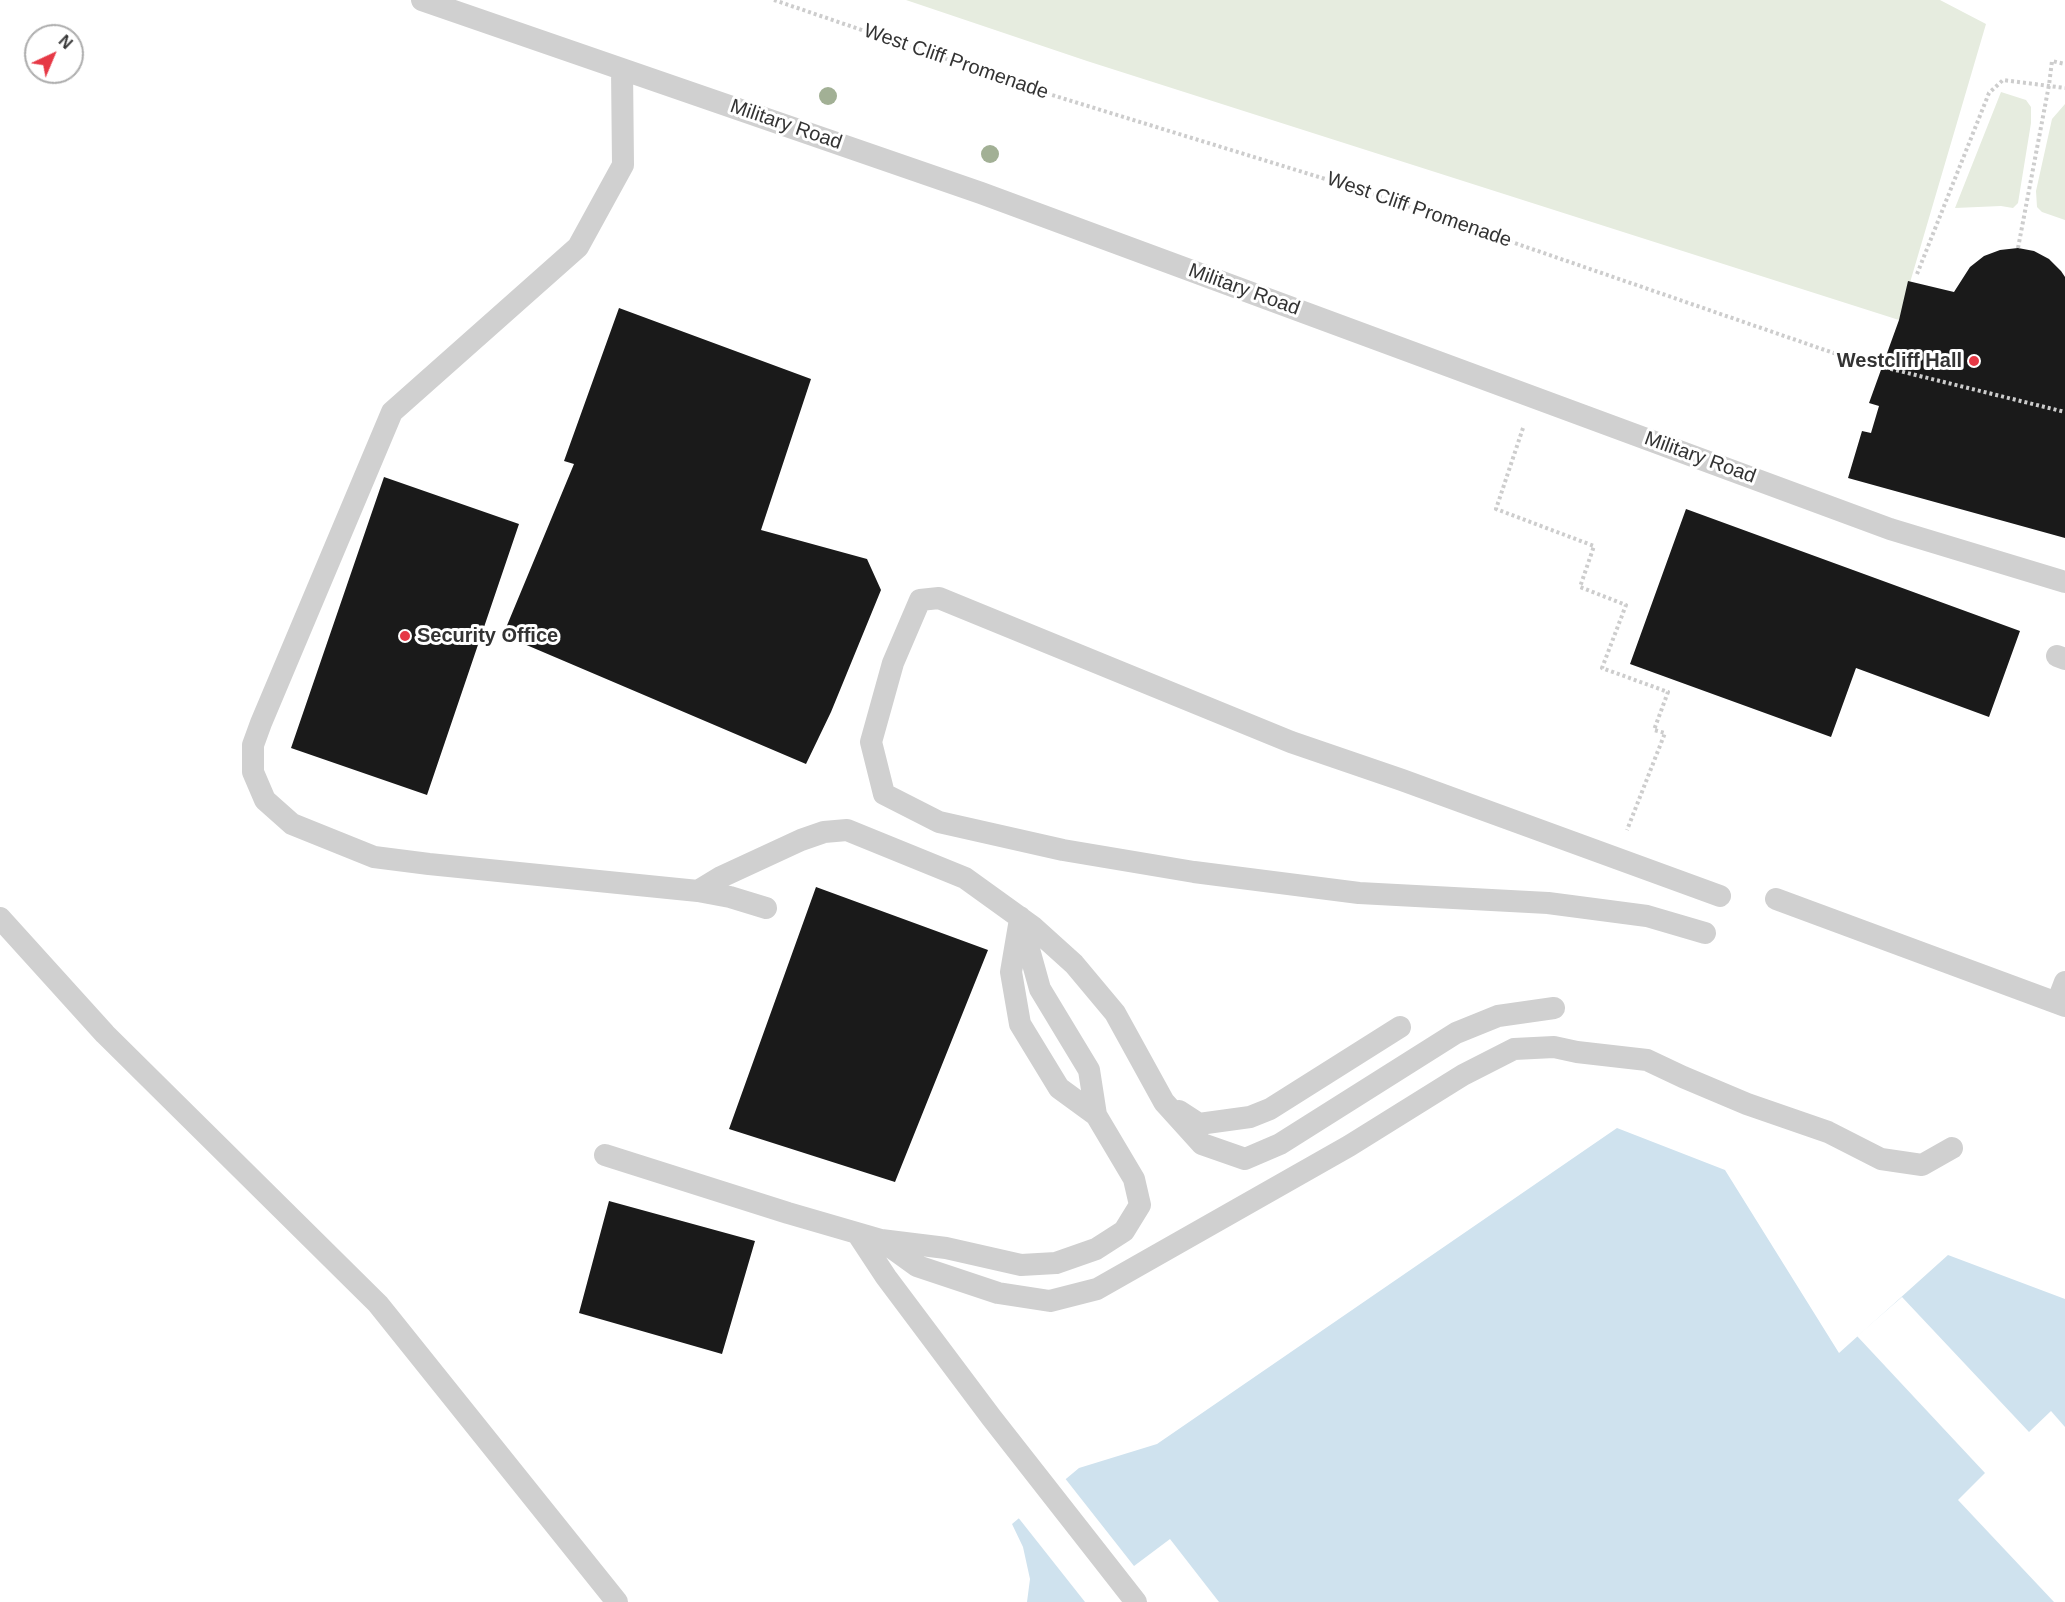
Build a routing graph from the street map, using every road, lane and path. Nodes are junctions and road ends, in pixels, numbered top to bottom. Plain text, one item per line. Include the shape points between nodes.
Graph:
1 (422, 0) edge
2 (774, 0) edge
3 (2065, 64) edge
4 (622, 69) junction
5 (2049, 85) junction
6 (2065, 88) edge
7 (2018, 248) dead end
8 (1917, 274) dead end
9 (1534, 397) junction
10 (2065, 412) edge
11 (2065, 582) edge
12 (1616, 858) junction
13 (698, 891) junction
14 (1720, 896) dead end
15 (1776, 898) dead end
16 (766, 908) dead end
17 (1020, 917) junction
18 (0, 918) edge
19 (1705, 933) dead end
20 (2062, 997) edge
21 (1554, 1008) dead end
22 (1400, 1027) dead end
23 (1164, 1102) junction
24 (1096, 1115) junction
25 (1952, 1148) dead end
26 (605, 1155) dead end
27 (857, 1233) junction
28 (880, 1240) junction
29 (616, 1602) edge
30 (1136, 1602) edge

1 - 4 lane, Military Road
2 - 10 path, West Cliff Promenade via 1052,95 1358,189 1851,359
3 - 5 path via 2052,61
4 - 9 lane, Military Road via 981,193
4 - 13 lane via 623,165 578,247 392,412 261,723 253,745 253,772 265,800 292,824 374,857
5 - 6 path
5 - 7 path
5 - 8 path via 2003,80 1989,93
9 - 11 lane, Military Road via 1890,529
9 - 12 path via 1496,509 1594,546 1580,587 1626,605 1602,668 1668,692 1654,730 1665,733
12 - 14 lane
12 - 19 lane via 1291,742 939,598 920,600 893,663 871,742 884,794 939,822 1064,850 1194,872 1359,893 1548,903 1647,916
13 - 16 lane
13 - 17 lane via 801,840 847,830 965,878
15 - 20 lane
17 - 23 lane via 1074,964 1115,1013
17 - 24 lane via 1040,989 1089,1070
17 - 24 lane via 1011,972 1020,1024 1059,1088
18 - 29 lane via 105,1034 378,1304
21 - 23 lane via 1498,1016 1456,1033 1280,1144 1245,1159 1202,1144
22 - 23 lane via 1270,1109 1250,1116 1199,1124
24 - 28 lane via 1134,1179 1140,1205 1124,1231 1096,1249 1056,1263 1021,1265 946,1248
25 - 28 lane via 1922,1165 1881,1159 1828,1132 1747,1104 1647,1060 1554,1047 1514,1049 1097,1289 1050,1301 998,1293 917,1266
26 - 27 lane
27 - 28 lane
27 - 30 lane via 991,1417

